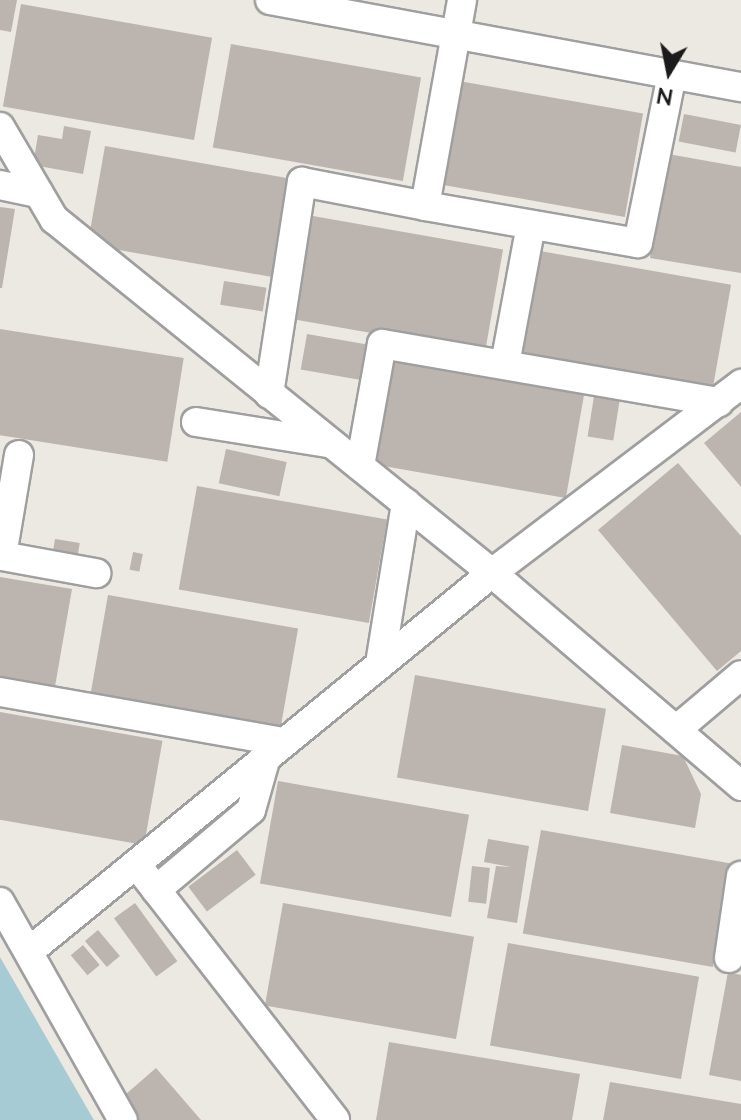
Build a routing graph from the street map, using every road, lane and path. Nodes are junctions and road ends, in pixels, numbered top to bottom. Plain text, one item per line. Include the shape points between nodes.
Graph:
1 (270, 0) edge
2 (462, 0) edge
3 (375, 10) edge
4 (453, 37) junction
5 (672, 75) junction
6 (741, 87) edge
7 (0, 127) edge
8 (0, 185) edge
9 (38, 193) junction
10 (425, 206) junction
11 (531, 225) junction
12 (505, 364) junction
13 (741, 384) edge
14 (269, 394) junction
15 (719, 402) junction
16 (196, 422) dead end
17 (332, 444) junction
18 (19, 455) dead end
19 (360, 466) junction
20 (406, 503) junction
21 (96, 573) dead end
22 (492, 573) junction
23 (380, 664) junction
24 (741, 675) edge
25 (0, 692) edge
26 (676, 730) junction
27 (275, 750) junction
28 (741, 786) edge
29 (170, 835) junction
30 (136, 864) junction
31 (741, 876) edge
32 (166, 881) junction
33 (0, 902) edge
34 (32, 949) junction
35 (729, 958) dead end
36 (123, 1120) edge
37 (335, 1120) edge

1 - 3 lane
2 - 4 lane
3 - 4 lane
4 - 5 lane
4 - 10 lane
5 - 6 lane
5 - 11 lane via 638,243
7 - 9 lane
8 - 9 lane
9 - 14 lane via 54,219
10 - 11 lane
10 - 14 lane via 302,182
11 - 12 lane
12 - 15 lane
12 - 19 lane via 382,344
13 - 15 lane
14 - 17 lane
15 - 22 lane
16 - 17 lane
17 - 19 lane
18 - 21 lane via 2,556
19 - 20 lane
20 - 22 lane
20 - 23 lane
22 - 23 lane
22 - 26 lane
23 - 27 lane
24 - 26 lane
25 - 27 lane
26 - 28 lane
27 - 29 lane
27 - 32 lane via 251,810
29 - 30 lane
29 - 32 lane
30 - 32 lane
30 - 34 lane
31 - 35 lane
32 - 37 lane
33 - 34 lane
34 - 36 lane

